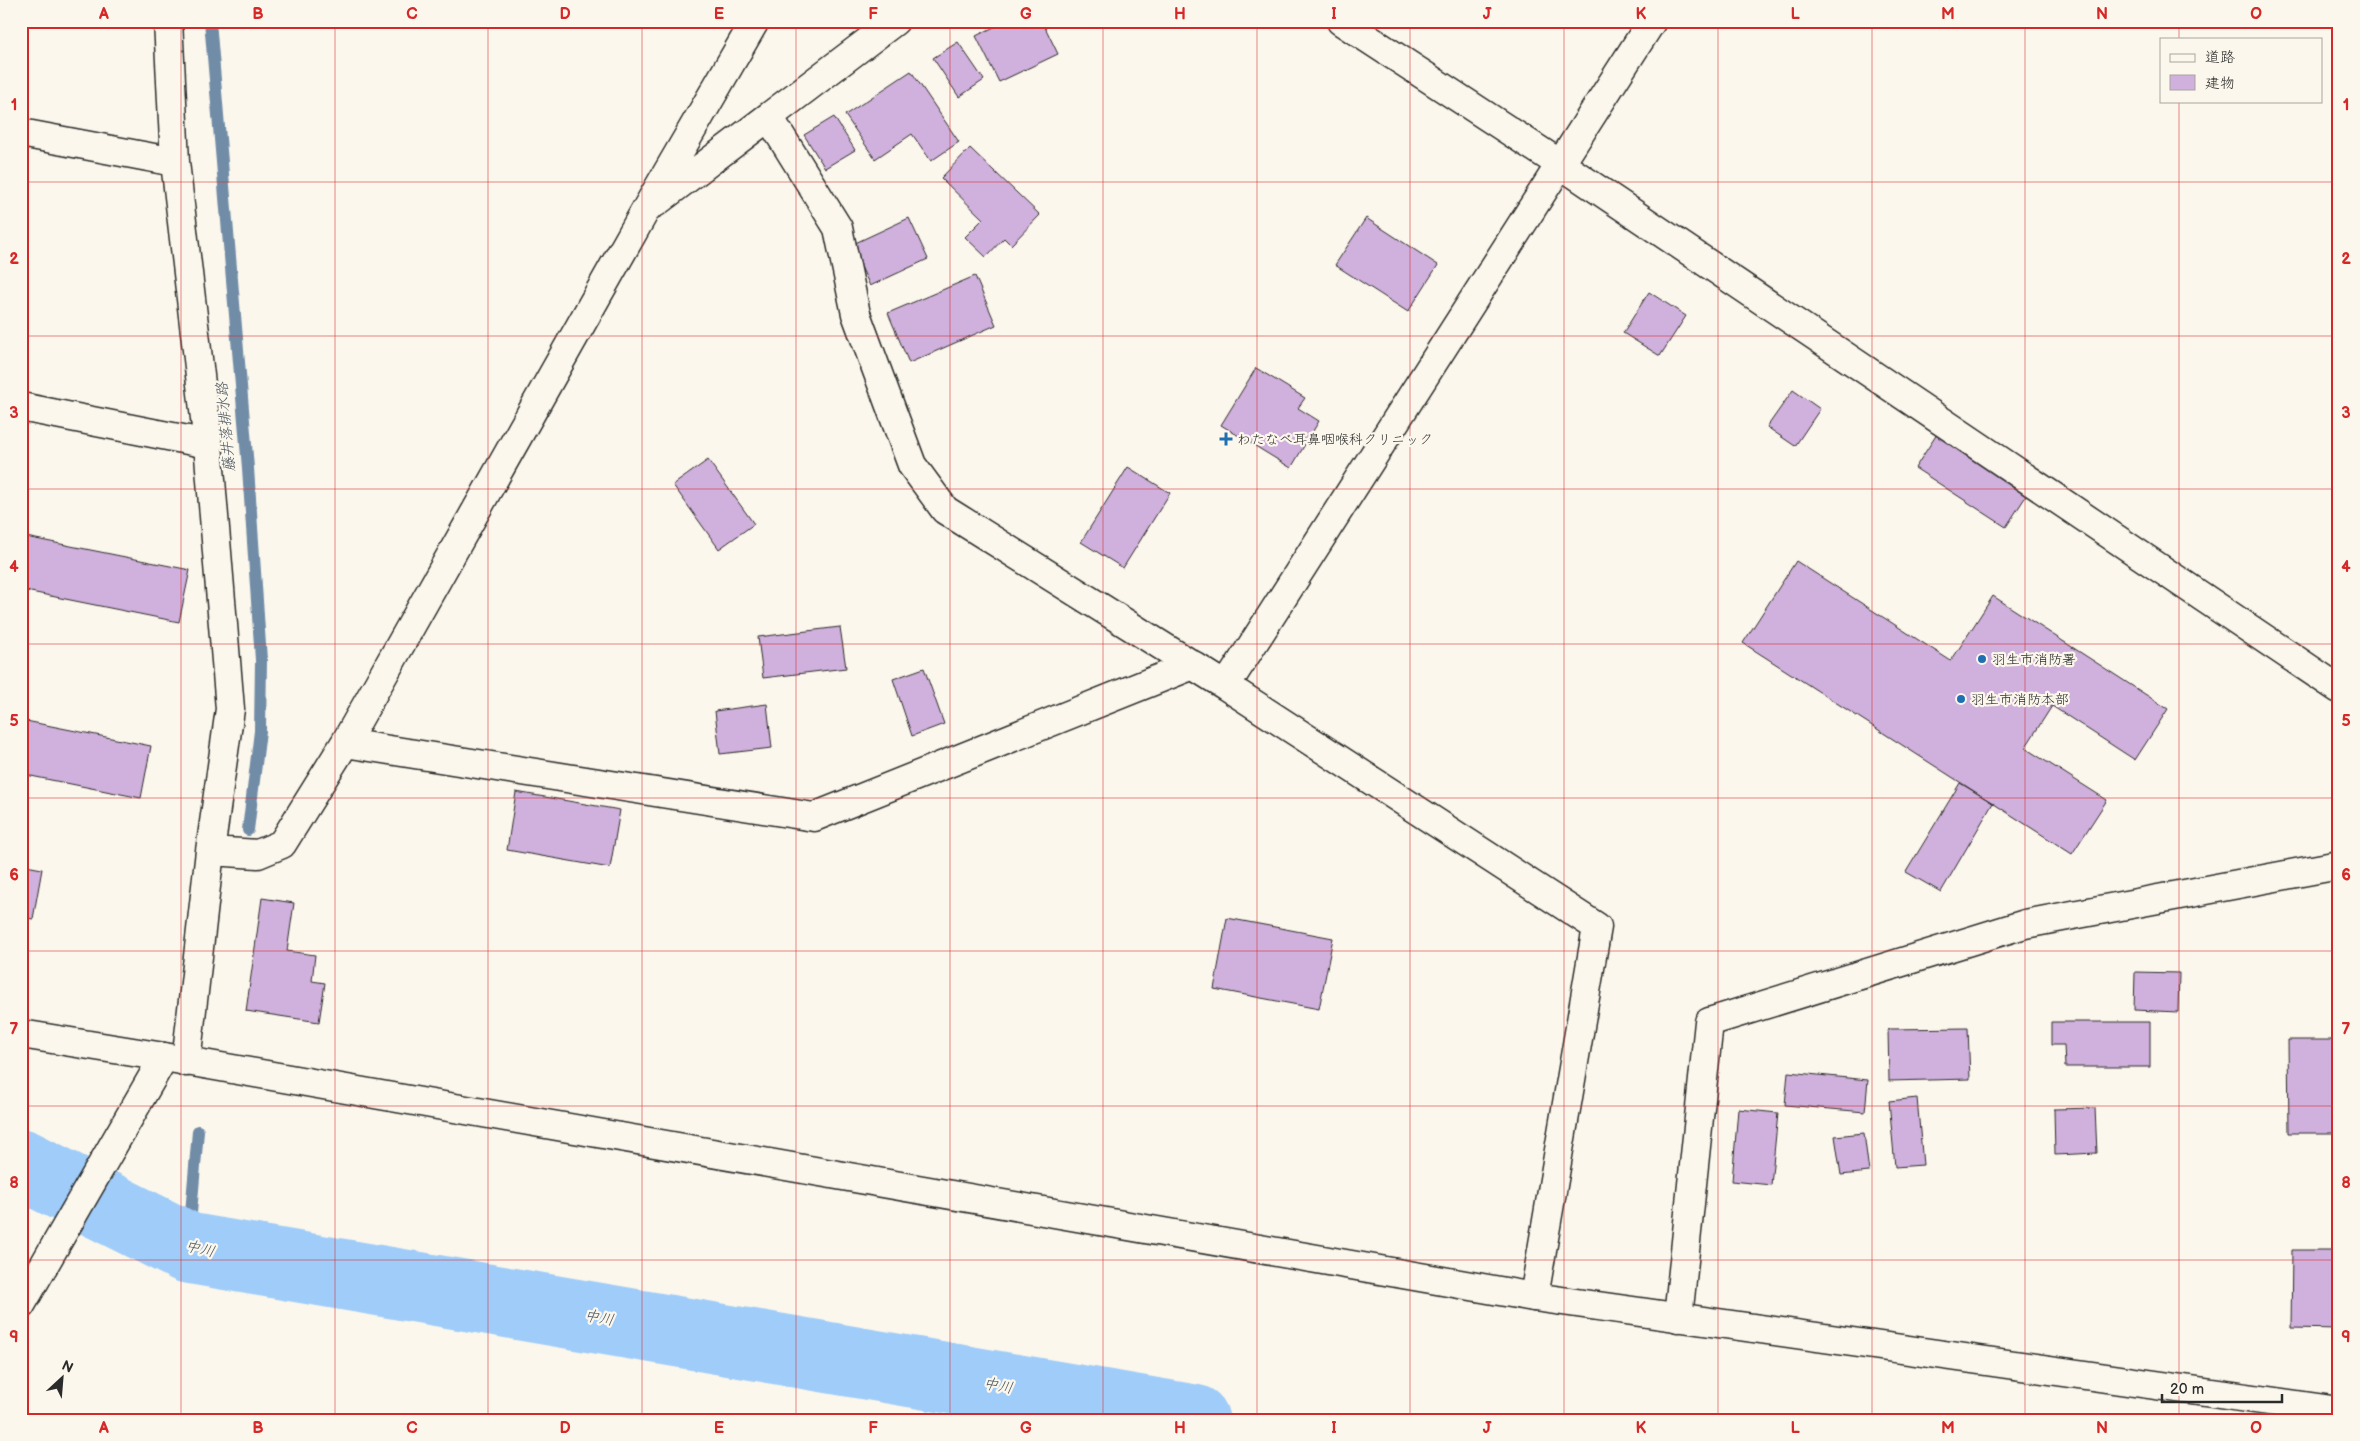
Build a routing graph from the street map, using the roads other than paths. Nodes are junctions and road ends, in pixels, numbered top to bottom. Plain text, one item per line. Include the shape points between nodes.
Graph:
1 (168, 21) edge
2 (755, 21) edge
3 (895, 21) edge
4 (1341, 21) edge
5 (1652, 21) edge
6 (769, 117) junction
7 (21, 133) edge
8 (175, 162) junction
9 (1560, 164) junction
10 (644, 211) junction
11 (21, 408) edge
12 (208, 444) junction
13 (1193, 665) junction
14 (1226, 686) junction
15 (2339, 689) edge
16 (345, 743) junction
17 (210, 851) junction
18 (2339, 865) edge
19 (21, 1034) edge
20 (175, 1060) junction
21 (1534, 1297) junction
22 (21, 1305) edge
23 (1678, 1318) junction
24 (2339, 1411) edge

1 - 8 street
2 - 10 street
3 - 6 street
4 - 9 street
5 - 9 street
6 - 10 street
6 - 13 street via 838,228 856,314 912,465 945,510
7 - 8 street
8 - 12 street
9 - 14 street
9 - 15 street
10 - 16 street
11 - 12 street
12 - 17 street via 230,710
13 - 14 street
13 - 16 street via 814,817
14 - 21 street via 1597,928
16 - 17 street via 282,844 258,854
17 - 20 street
18 - 23 street via 2025,924 1709,1022
19 - 20 street
20 - 21 street
20 - 22 street
21 - 23 street
23 - 24 street

